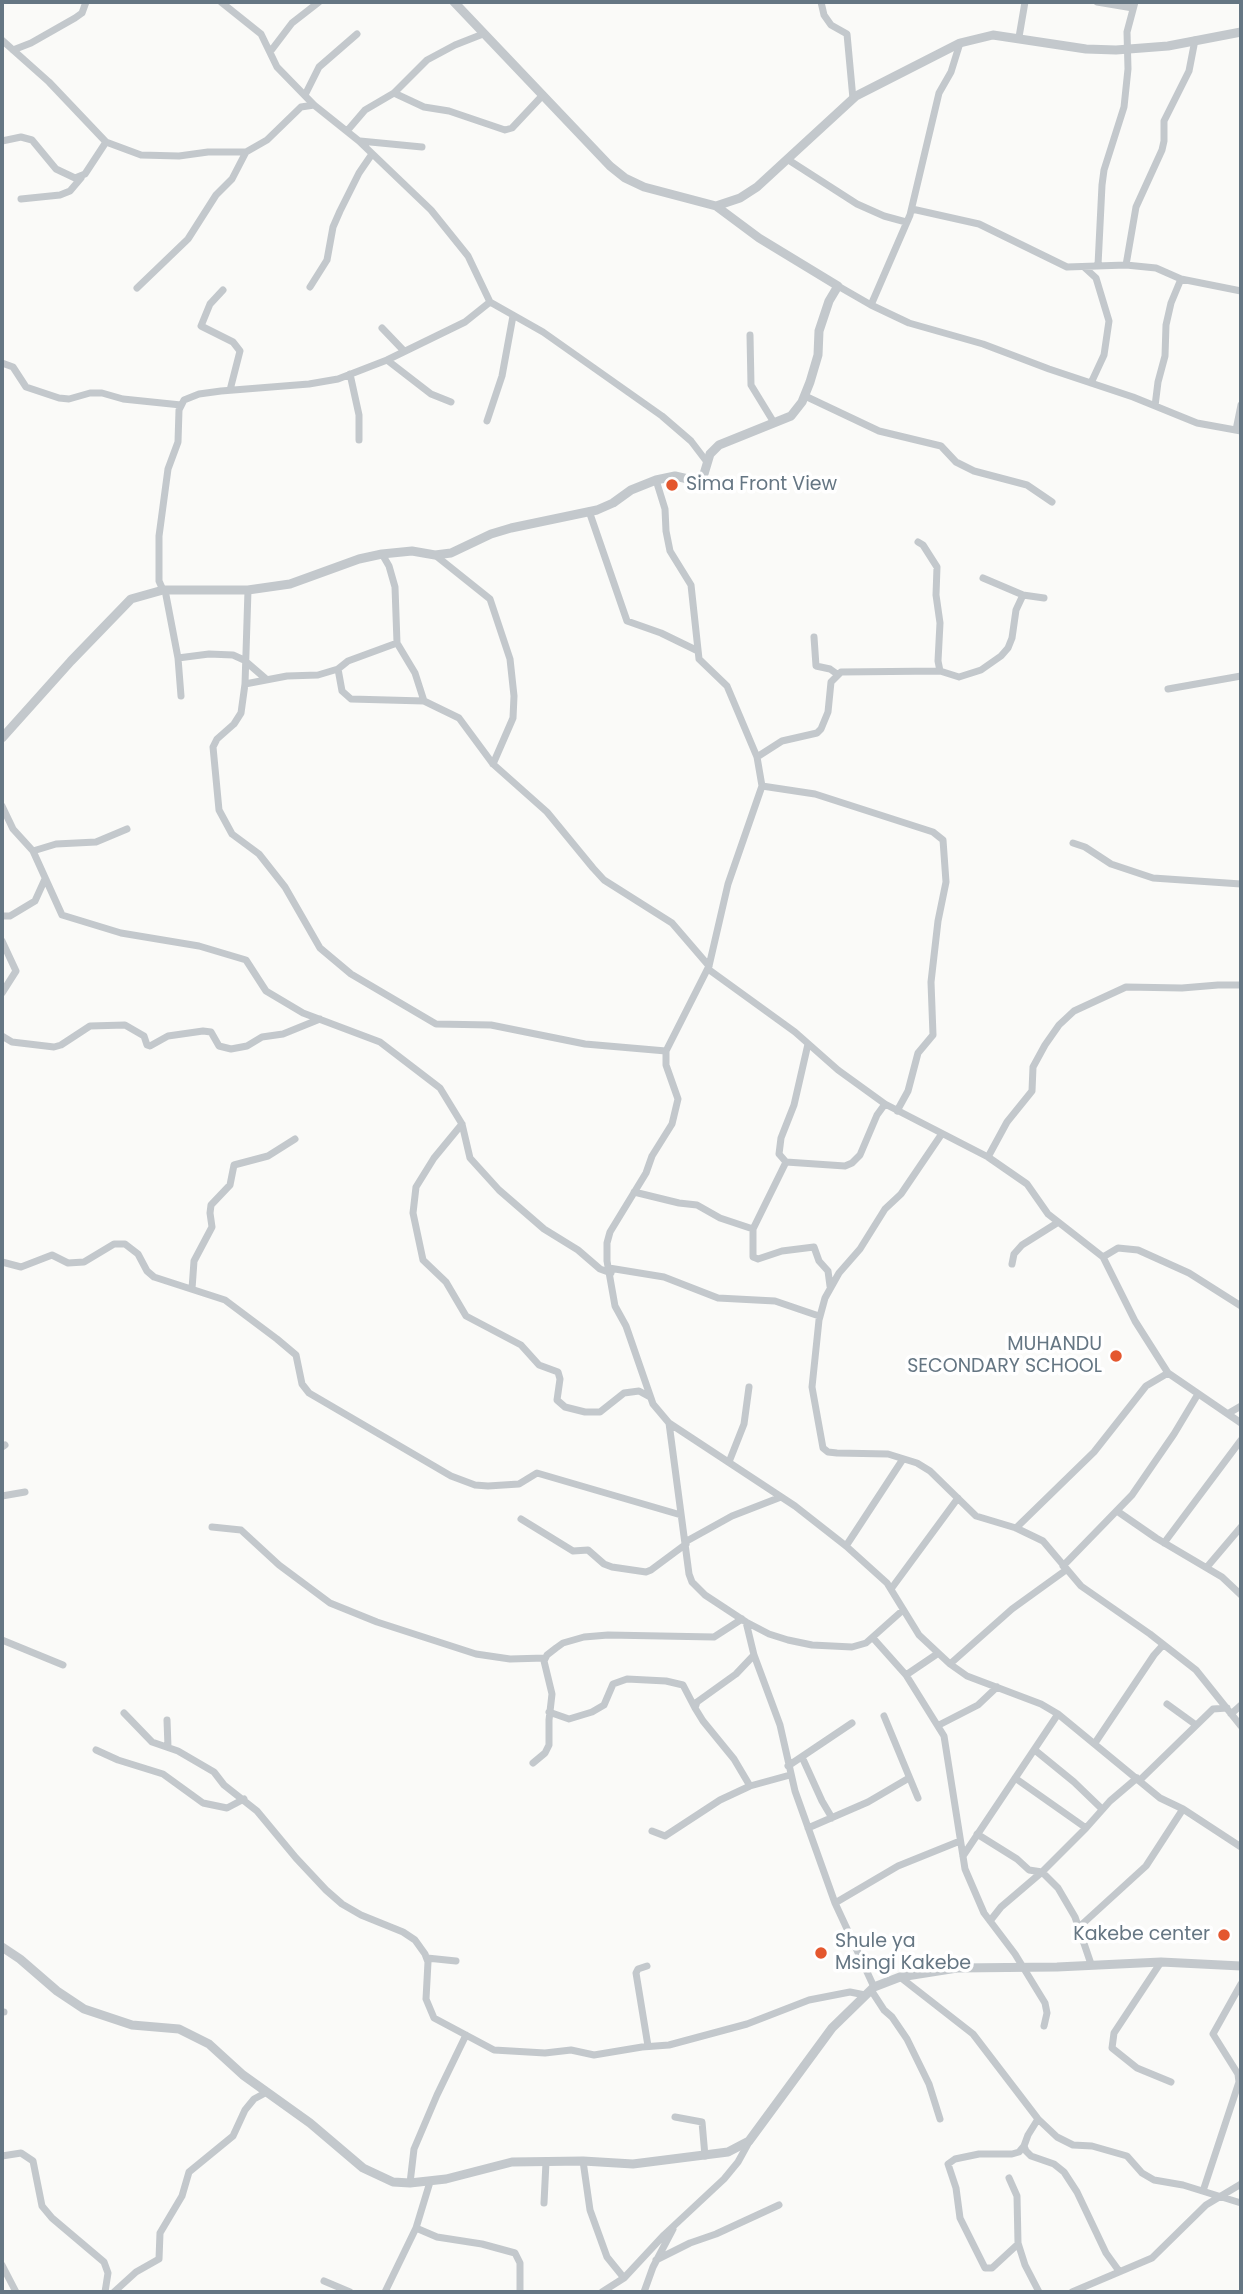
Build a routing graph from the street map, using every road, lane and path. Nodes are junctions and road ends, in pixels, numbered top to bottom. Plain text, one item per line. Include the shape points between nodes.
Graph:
1 (86, 2) edge
2 (221, 2) edge
3 (318, 2) edge
4 (454, 2) edge
5 (821, 2) edge
6 (1025, 2) edge
7 (1097, 2) edge
8 (1134, 5) edge
9 (1241, 32) edge
10 (356, 34) dead end
11 (483, 34) junction
12 (1019, 37) junction
13 (2, 40) edge
14 (1195, 40) junction
15 (960, 43) junction
16 (13, 50) junction
17 (1127, 50) junction
18 (270, 52) junction
19 (394, 93) junction
20 (305, 95) junction
21 (542, 96) junction
22 (853, 99) junction
23 (314, 105) junction
24 (346, 131) junction
25 (2, 141) edge
26 (359, 141) junction
27 (106, 142) junction
28 (422, 147) dead end
29 (246, 152) junction
30 (372, 154) junction
31 (787, 159) junction
32 (80, 178) junction
33 (21, 199) dead end
34 (716, 206) junction
35 (912, 209) junction
36 (906, 222) junction
37 (1098, 265) junction
38 (1126, 265) junction
39 (1084, 267) junction
40 (1181, 279) junction
41 (838, 286) junction
42 (310, 287) dead end
43 (137, 288) dead end
44 (223, 290) dead end
45 (1241, 291) edge
46 (490, 302) junction
47 (871, 305) junction
48 (513, 316) junction
49 (382, 328) dead end
50 (750, 335) dead end
51 (404, 351) junction
52 (387, 360) junction
53 (2, 363) edge
54 (350, 374) junction
55 (1091, 383) junction
56 (230, 390) junction
57 (805, 396) junction
58 (451, 402) dead end
59 (181, 405) junction
60 (1241, 405) edge
61 (1155, 406) junction
62 (487, 421) dead end
63 (773, 421) junction
64 (1238, 430) edge
65 (359, 440) dead end
66 (707, 462) junction
67 (656, 480) junction
68 (1052, 502) dead end
69 (589, 511) junction
70 (918, 541) dead end
71 (382, 554) junction
72 (435, 555) junction
73 (983, 578) dead end
74 (164, 590) junction
75 (248, 590) junction
76 (1023, 595) junction
77 (1044, 598) dead end
78 (814, 637) dead end
79 (397, 643) junction
80 (698, 651) junction
81 (178, 658) junction
82 (244, 660) junction
83 (338, 669) junction
84 (940, 671) junction
85 (838, 674) junction
86 (1241, 676) edge
87 (267, 679) junction
88 (245, 684) junction
89 (1168, 689) dead end
90 (181, 696) dead end
91 (424, 701) junction
92 (2, 738) edge
93 (757, 757) junction
94 (493, 764) junction
95 (762, 786) junction
96 (2, 806) edge
97 (127, 829) dead end
98 (1073, 843) dead end
99 (33, 851) junction
100 (45, 879) junction
101 (1241, 884) edge
102 (2, 916) edge
103 (2, 941) edge
104 (708, 968) junction
105 (1241, 985) edge
106 (2, 993) edge
107 (320, 1020) junction
108 (2, 1036) edge
109 (808, 1044) junction
110 (666, 1051) junction
111 (885, 1104) junction
112 (897, 1111) junction
113 (462, 1124) junction
114 (941, 1135) junction
115 (295, 1139) dead end
116 (988, 1157) junction
117 (786, 1162) junction
118 (634, 1192) junction
119 (1057, 1223) junction
120 (753, 1228) junction
121 (1102, 1257) junction
122 (2, 1262) edge
123 (1012, 1264) dead end
124 (610, 1271) junction
125 (830, 1286) junction
126 (192, 1289) junction
127 (1241, 1306) edge
128 (819, 1316) junction
129 (1168, 1373) junction
130 (749, 1387) dead end
131 (1198, 1394) junction
132 (651, 1397) junction
133 (1241, 1406) edge
134 (1229, 1413) junction
135 (669, 1423) junction
136 (1241, 1423) edge
137 (1241, 1440) edge
138 (903, 1459) junction
139 (729, 1462) junction
140 (25, 1492) dead end
141 (2, 1496) edge
142 (781, 1497) junction
143 (958, 1498) junction
144 (1117, 1511) junction
145 (681, 1515) junction
146 (521, 1519) dead end
147 (212, 1527) dead end
148 (1241, 1527) edge
149 (1016, 1528) junction
150 (686, 1543) junction
151 (1164, 1543) junction
152 (846, 1546) junction
153 (1207, 1567) junction
154 (1065, 1568) junction
155 (891, 1589) junction
156 (1241, 1595) edge
157 (903, 1610) junction
158 (744, 1620) junction
159 (873, 1638) junction
160 (2, 1640) edge
161 (1163, 1645) junction
162 (937, 1654) junction
163 (754, 1655) junction
164 (545, 1658) junction
165 (950, 1664) junction
166 (63, 1665) dead end
167 (906, 1675) junction
168 (997, 1688) junction
169 (1167, 1704) dead end
170 (1241, 1705) edge
171 (695, 1708) junction
172 (1229, 1711) junction
173 (549, 1712) junction
174 (124, 1713) dead end
175 (1058, 1714) junction
176 (884, 1716) dead end
177 (167, 1720) dead end
178 (852, 1723) dead end
179 (939, 1725) junction
180 (1196, 1725) junction
181 (1241, 1726) edge
182 (1095, 1743) junction
183 (168, 1747) junction
184 (96, 1750) dead end
185 (1036, 1751) junction
186 (802, 1757) junction
187 (533, 1763) dead end
188 (788, 1766) junction
189 (790, 1775) junction
190 (909, 1778) junction
191 (1015, 1778) junction
192 (1139, 1779) junction
193 (750, 1786) junction
194 (918, 1798) dead end
195 (244, 1799) junction
196 (1102, 1809) junction
197 (1184, 1809) junction
198 (832, 1818) junction
199 (808, 1828) junction
200 (1086, 1828) junction
201 (652, 1831) dead end
202 (977, 1834) junction
203 (960, 1841) junction
204 (1241, 1847) edge
205 (963, 1856) junction
206 (1042, 1872) junction
207 (835, 1903) junction
208 (990, 1922) junction
209 (1078, 1928) junction
210 (2, 1947) edge
211 (427, 1958) junction
212 (456, 1961) dead end
213 (1161, 1962) junction
214 (1091, 1964) junction
215 (647, 1966) dead end
216 (1241, 1966) edge
217 (1022, 1967) junction
218 (900, 1977) junction
219 (1241, 1984) edge
220 (870, 1990) junction
221 (1044, 2026) dead end
222 (466, 2035) junction
223 (648, 2046) junction
224 (1171, 2082) dead end
225 (267, 2092) junction
226 (675, 2117) dead end
227 (940, 2119) dead end
228 (1038, 2119) junction
229 (749, 2141) junction
230 (1024, 2146) junction
231 (2, 2156) edge
232 (705, 2156) junction
233 (583, 2161) junction
234 (546, 2162) junction
235 (1009, 2178) dead end
236 (429, 2182) junction
237 (410, 2183) junction
238 (1241, 2185) edge
239 (1203, 2191) junction
240 (1217, 2197) junction
241 (544, 2203) dead end
242 (1241, 2203) edge
243 (779, 2205) dead end
244 (677, 2222) junction
245 (416, 2228) junction
246 (1018, 2244) junction
247 (656, 2260) junction
248 (2, 2264) edge
249 (1119, 2271) junction
250 (624, 2278) junction
251 (324, 2281) dead end
252 (16, 2292) edge
253 (105, 2292) edge
254 (114, 2292) edge
255 (350, 2292) edge
256 (385, 2292) edge
257 (520, 2292) edge
258 (602, 2292) edge
259 (644, 2292) edge
260 (1039, 2292) edge
261 (1072, 2292) edge

1 - 16 street via 75,18
2 - 18 street via 261,34
3 - 18 street via 292,23
4 - 11 street
5 - 22 street via 831,25 847,34
6 - 12 street
7 - 8 street
8 - 17 street
9 - 14 street
10 - 20 street via 319,67
11 - 19 street via 427,60
11 - 21 street
12 - 15 street via 993,35
12 - 17 street via 1086,49
13 - 16 street
14 - 17 street
14 - 38 street via 1189,71 1164,121 1162,150 1136,207
15 - 22 street
15 - 35 street via 939,93
16 - 27 street
17 - 37 street via 1124,107 1104,170
18 - 20 street via 277,67
19 - 21 street via 424,107 505,130
19 - 24 street via 365,110
20 - 23 street
21 - 34 street via 625,178 668,195
22 - 31 street
23 - 24 street
23 - 29 street via 301,107 267,140
24 - 26 street
25 - 32 street via 32,140 56,169
26 - 28 street
26 - 30 street
27 - 29 street via 141,155
27 - 32 street
29 - 43 street via 188,239
30 - 42 street via 340,211 327,260
30 - 46 street via 453,236
31 - 34 street via 757,187
31 - 36 street via 857,204
32 - 33 street via 60,195
34 - 41 street
35 - 36 street
35 - 39 street via 967,219 1067,267
36 - 47 street
37 - 38 street
37 - 39 street
38 - 40 street via 1161,269
39 - 55 street via 1096,278 1109,321 1104,355
40 - 45 street
40 - 61 street via 1166,324
41 - 47 street
41 - 57 street via 819,331 818,355
44 - 56 street via 210,304 201,326 233,342 240,351
46 - 48 street
46 - 51 street via 464,322
47 - 55 street via 909,323
48 - 62 street via 502,376
48 - 66 street via 662,416
49 - 51 street
50 - 63 street via 751,385
51 - 52 street
52 - 54 street
52 - 58 street via 430,394
53 - 59 street via 13,367 26,387 59,398 102,393
54 - 56 street via 325,382
54 - 65 street
55 - 61 street
56 - 59 street via 189,397
57 - 63 street via 791,416
57 - 68 street via 879,431 941,446 956,462 1027,485
59 - 74 street via 159,536 159,581
60 - 64 street
61 - 64 street via 1197,423
63 - 66 street via 719,445
66 - 67 street via 700,478
67 - 69 street
67 - 80 street via 670,551 691,585
69 - 72 street via 511,528
69 - 80 street via 624,618
70 - 84 street via 937,567
71 - 72 street via 412,551
71 - 75 street via 290,584
71 - 79 street via 395,586
72 - 94 street via 490,599 510,659 513,718
73 - 76 street
74 - 75 street
74 - 81 street
74 - 92 street via 131,599
75 - 82 street
76 - 77 street
76 - 84 street via 1012,638 1001,656 972,674 959,677
78 - 85 street via 815,664
79 - 83 street
79 - 91 street via 415,673
80 - 93 street via 701,661 727,686
81 - 82 street via 218,653
81 - 90 street
82 - 87 street
82 - 88 street
83 - 87 street
83 - 91 street via 342,691 351,699
84 - 85 street
85 - 93 street via 831,682 821,729 782,741
86 - 89 street
87 - 88 street
88 - 110 street via 238,718 214,747 219,810 232,834 267,862 320,948 332,959 436,1024 491,1025 585,1044
91 - 94 street via 460,718
93 - 95 street
94 - 104 street via 547,812 604,880 672,923
95 - 104 street via 728,884
95 - 112 street via 815,794 933,832 943,840 946,882 931,982 933,1035 918,1054
96 - 99 street via 13,829
97 - 99 street via 96,842 56,844
98 - 101 street via 1111,864 1153,878
99 - 100 street
100 - 102 street via 35,901
100 - 107 street via 62,915 131,936 199,946 246,960 266,991
103 - 106 street via 16,971
104 - 109 street
104 - 110 street
105 - 116 street via 1126,987 1074,1011 1045,1045 1033,1067 1029,1097 1007,1122
107 - 108 street via 230,1049 219,1046 214,1035 203,1031 168,1036 150,1046 144,1036 125,1025 90,1026 54,1047 12,1042
107 - 113 street via 380,1042 408,1062 440,1088
109 - 111 street
109 - 117 street via 792,1113 781,1138 779,1156
110 - 118 street via 676,1090 676,1112
111 - 112 street
111 - 117 street via 852,1163
112 - 114 street
113 - 124 street via 470,1158 499,1190 544,1229 600,1269
113 - 132 street via 416,1187 413,1213 423,1260 446,1282 466,1316 521,1345 539,1364 558,1372 556,1400 565,1407 600,1412 624,1393 639,1391
114 - 116 street
114 - 125 street
115 - 126 street via 268,1156 233,1165 230,1185 211,1205 212,1227 194,1261
116 - 119 street via 1027,1184
117 - 120 street
118 - 120 street via 698,1205 720,1218
118 - 124 street via 610,1232 606,1252
119 - 121 street
119 - 123 street via 1022,1245
120 - 125 street via 753,1257 814,1247 828,1271
121 - 127 street via 1118,1248 1138,1250 1189,1273
121 - 129 street
122 - 126 street via 21,1267 52,1255 68,1263 83,1262 120,1243 138,1254 154,1277
124 - 128 street via 664,1277 718,1298 775,1301
124 - 132 street via 615,1306
125 - 128 street
126 - 145 street via 236,1306 293,1352 309,1393 451,1476 488,1486 519,1484 537,1473
128 - 138 street via 812,1387 823,1448
129 - 131 street
129 - 149 street via 1146,1386 1094,1452
130 - 139 street via 744,1424
131 - 134 street
131 - 144 street via 1156,1461
132 - 135 street
133 - 134 street
134 - 136 street
135 - 139 street
135 - 145 street
137 - 151 street
138 - 143 street via 930,1471
138 - 152 street
139 - 142 street
140 - 141 street
142 - 150 street via 732,1516
142 - 152 street
143 - 149 street via 976,1516
143 - 155 street
144 - 151 street
144 - 154 street via 1081,1545
145 - 150 street
146 - 150 street via 573,1551 588,1550 604,1564 646,1572
147 - 164 street via 241,1530 330,1603 377,1622 476,1654
148 - 153 street
149 - 154 street via 1043,1541
150 - 158 street via 692,1581
151 - 153 street
152 - 155 street
153 - 156 street
154 - 161 street via 1082,1586
154 - 165 street
155 - 157 street
157 - 159 street
157 - 162 street
158 - 159 street via 774,1636 812,1645 852,1647
158 - 163 street
158 - 164 street via 713,1637 584,1637 563,1643
159 - 167 street
160 - 166 street
161 - 172 street via 1196,1670
161 - 182 street
162 - 165 street
162 - 167 street
163 - 171 street
163 - 188 street via 780,1725
164 - 173 street via 552,1694
165 - 168 street
167 - 179 street
168 - 175 street
168 - 179 street via 978,1705
169 - 180 street
170 - 172 street
171 - 173 street via 683,1685 627,1679 613,1684 604,1705 592,1712 567,1719
171 - 193 street
172 - 180 street via 1213,1709
172 - 181 street
173 - 187 street via 549,1746
174 - 183 street via 148,1739
175 - 182 street
175 - 185 street
176 - 190 street
177 - 183 street
178 - 186 street
179 - 203 street
180 - 192 street
182 - 192 street
183 - 195 street via 211,1769 225,1787
184 - 195 street via 163,1774 203,1803 227,1808
185 - 191 street
185 - 196 street
186 - 188 street
186 - 198 street
188 - 189 street
189 - 193 street
189 - 199 street
190 - 194 street
190 - 198 street
191 - 200 street
191 - 202 street
192 - 196 street
192 - 197 street via 1160,1798
193 - 201 street via 705,1808 664,1837
195 - 211 street via 326,1891 351,1910 410,1936
196 - 200 street
197 - 204 street
197 - 209 street via 1146,1866
198 - 199 street
199 - 207 street
200 - 206 street
202 - 205 street
202 - 206 street via 1029,1870
203 - 205 street
203 - 207 street via 898,1866
205 - 208 street
206 - 208 street
206 - 209 street via 1065,1898
207 - 220 street
208 - 217 street
209 - 214 street
210 - 225 street via 84,2009 132,2025 191,2033
211 - 212 street
211 - 222 street via 430,2011 443,2024
213 - 214 street
213 - 216 street
213 - 224 street via 1114,2033 1112,2048 1137,2068
214 - 217 street
215 - 223 street via 636,1973
217 - 218 street via 957,1968
217 - 221 street via 1045,2003
218 - 220 street
218 - 228 street via 973,2034
219 - 239 street via 1213,2034 1239,2082
220 - 223 street via 809,2000 720,2033
220 - 227 street via 907,2039
220 - 229 street via 832,2028
222 - 223 street via 500,2051 597,2054
222 - 237 street via 415,2148
225 - 237 street via 363,2168 393,2182
225 - 254 street via 245,2109 233,2136 189,2172 182,2196 160,2233 159,2259
226 - 232 street via 702,2122
228 - 230 street
228 - 239 street via 1066,2142 1117,2152 1154,2180
229 - 232 street via 728,2152
229 - 244 street via 732,2169
230 - 246 street via 1012,2154 979,2154 948,2164 960,2218 985,2268 992,2268
230 - 249 street via 1031,2157 1064,2172
231 - 253 street via 22,2153 33,2161 42,2206 104,2262 108,2273
232 - 233 street via 633,2164
233 - 234 street
233 - 250 street via 590,2210 607,2257
234 - 236 street via 504,2163
234 - 241 street
235 - 246 street via 1017,2196
236 - 237 street
236 - 245 street
238 - 240 street
239 - 240 street
240 - 242 street
240 - 249 street via 1152,2258
243 - 247 street
244 - 247 street
244 - 250 street
245 - 256 street
245 - 257 street via 516,2254
246 - 260 street
247 - 259 street
248 - 252 street
249 - 261 street
250 - 258 street
251 - 255 street

